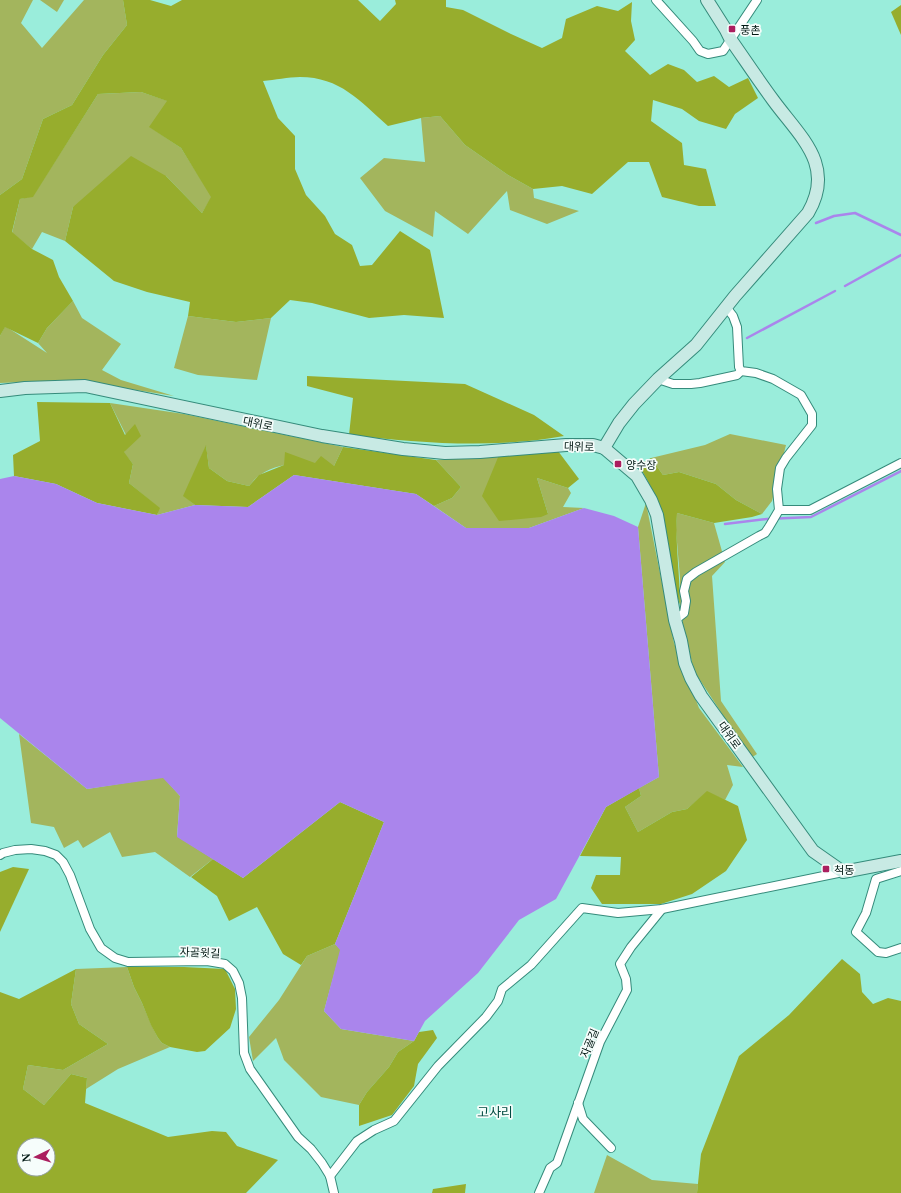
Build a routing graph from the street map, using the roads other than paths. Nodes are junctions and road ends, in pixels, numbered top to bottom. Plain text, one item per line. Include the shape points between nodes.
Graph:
1 (656, 0) edge
2 (707, 0) edge
3 (757, 0) edge
4 (730, 40) junction
5 (726, 307) junction
6 (741, 371) junction
7 (658, 379) junction
8 (0, 391) edge
9 (604, 448) junction
10 (901, 463) edge
11 (775, 515) junction
12 (675, 620) junction
13 (0, 855) edge
14 (901, 861) edge
15 (901, 871) edge
16 (843, 872) junction
17 (662, 909) junction
18 (901, 948) edge
19 (578, 1103) junction
20 (611, 1148) dead end
21 (330, 1176) junction
22 (334, 1193) edge
23 (539, 1193) edge

1 - 4 street via 700,51 708,54 723,51
2 - 4 main road
3 - 4 street
4 - 5 main road via 808,145 818,167 818,191 808,214
5 - 6 street via 733,316 737,328
5 - 7 main road via 696,345
6 - 7 street via 737,375 700,383 673,384
6 - 11 street via 773,379 801,395 812,414 812,425 780,468
7 - 9 main road via 619,423
8 - 9 main road, 대위로 via 85,386 322,436 410,450 480,452 566,445 593,445
9 - 12 main road, 대위로 via 637,476 651,500 657,515
10 - 11 street via 810,510
11 - 12 street via 765,533 688,579 684,591 684,614
12 - 16 main road, 대위로 via 691,678 701,696 813,850
13 - 21 street, 자골윗길 via 31,849 56,855 70,875 90,929 101,948 115,958 128,962 207,961 225,964 234,971 242,998 244,1052 250,1069 298,1137 311,1149
14 - 16 main road
15 - 18 street via 876,879 866,913 856,932 878,952 886,953
16 - 17 street
17 - 19 street, 자골길 via 620,964 627,990 600,1042
17 - 21 street via 618,913 582,908 531,965 502,989 498,1001 486,1017 438,1066 394,1121 357,1141
19 - 20 street via 583,1119
19 - 23 street, 자골길 via 556,1163 550,1168
21 - 22 street, 자골윗길

